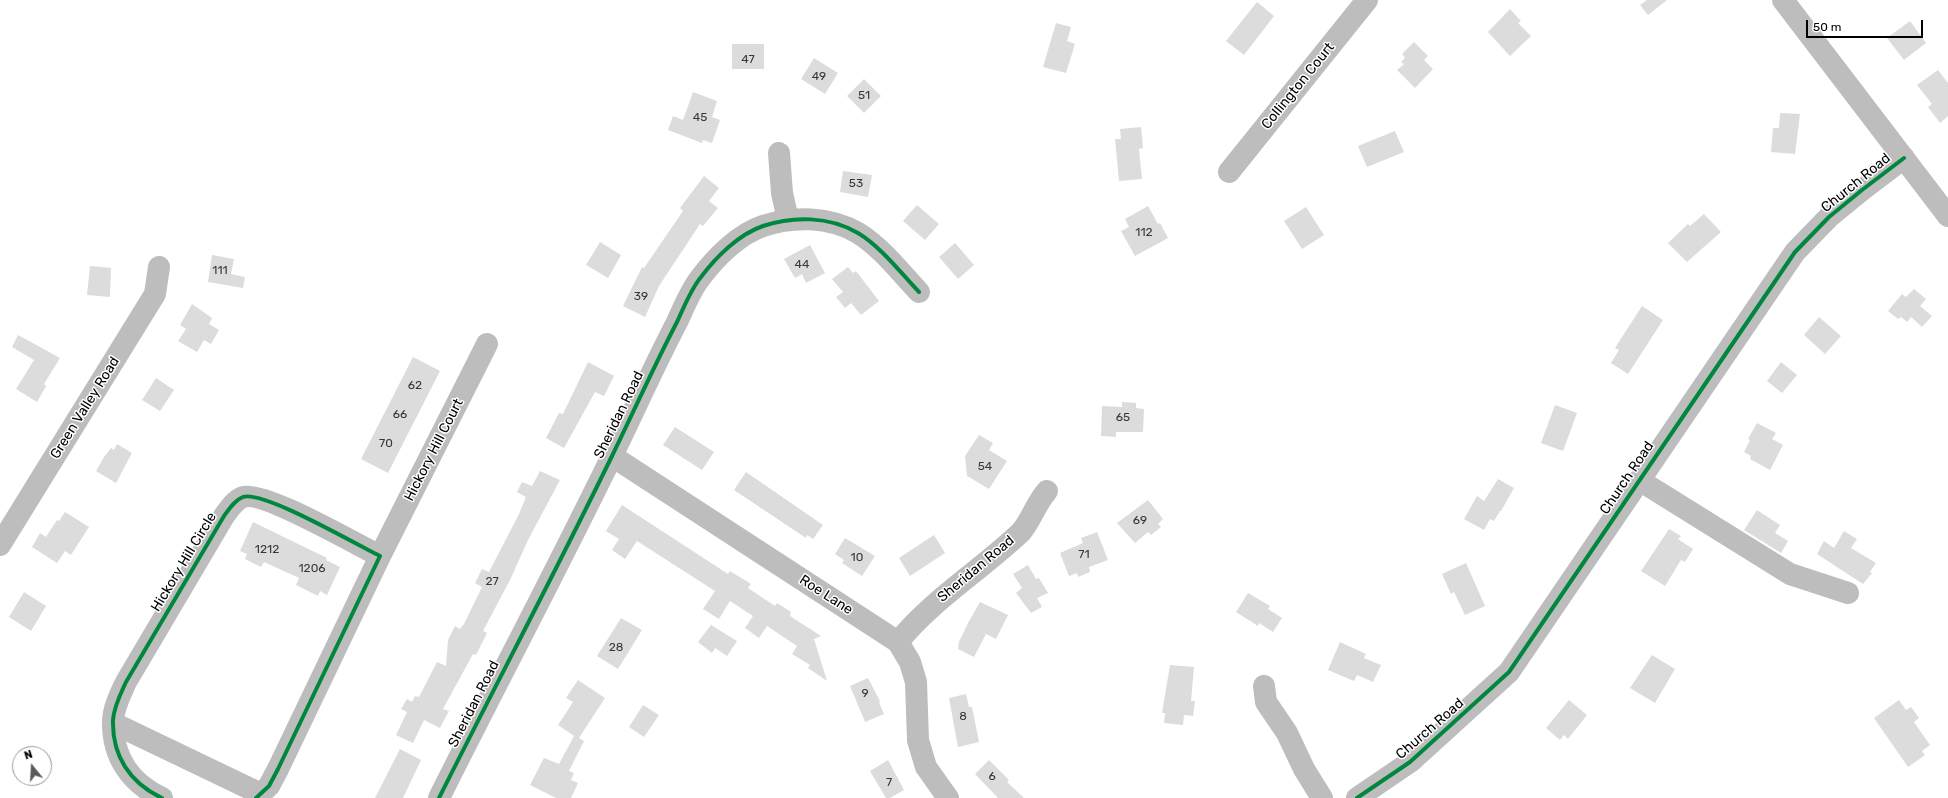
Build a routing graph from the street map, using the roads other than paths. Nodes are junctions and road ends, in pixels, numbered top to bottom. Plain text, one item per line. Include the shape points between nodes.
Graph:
1 (1367, 0) edge
2 (1783, 0) edge
3 (779, 153) dead end
4 (1904, 158) junction
5 (1229, 172) dead end
6 (1948, 216) edge
7 (788, 220) junction
8 (159, 268) dead end
9 (920, 292) dead end
10 (487, 344) dead end
11 (612, 456) junction
12 (1639, 480) junction
13 (1047, 491) dead end
14 (0, 545) edge
15 (380, 556) junction
16 (1848, 593) dead end
17 (898, 642) junction
18 (1264, 686) dead end
19 (113, 723) junction
20 (258, 796) edge
21 (157, 797) edge
22 (439, 798) edge
23 (948, 798) edge
24 (1322, 798) edge
25 (1357, 798) edge

1 - 5 street, Collington Court
2 - 4 street
3 - 7 street via 782,193
4 - 6 street
4 - 12 street, Church Road via 1829,217 1795,252
7 - 9 street, Sheridan Road via 807,219 857,232
7 - 11 street, Sheridan Road via 761,227 738,240 699,278
8 - 14 street, Green Valley Road via 155,294
10 - 15 street, Hickory Hill Court
11 - 17 street, Roe Lane
11 - 22 street, Sheridan Road
12 - 16 street via 1790,574
12 - 25 street, Church Road via 1509,672 1410,762
13 - 17 street, Sheridan Road via 1040,498 1022,530 914,623
15 - 19 street, Hickory Hill Circle via 271,502 251,496 238,500 224,516 126,682 116,706
15 - 20 street via 278,769 269,786
17 - 23 street, Roe Lane via 910,662 916,682 918,740 926,767
18 - 24 street via 1266,702
19 - 20 street
19 - 21 street, Hickory Hill Circle via 116,745 128,773

